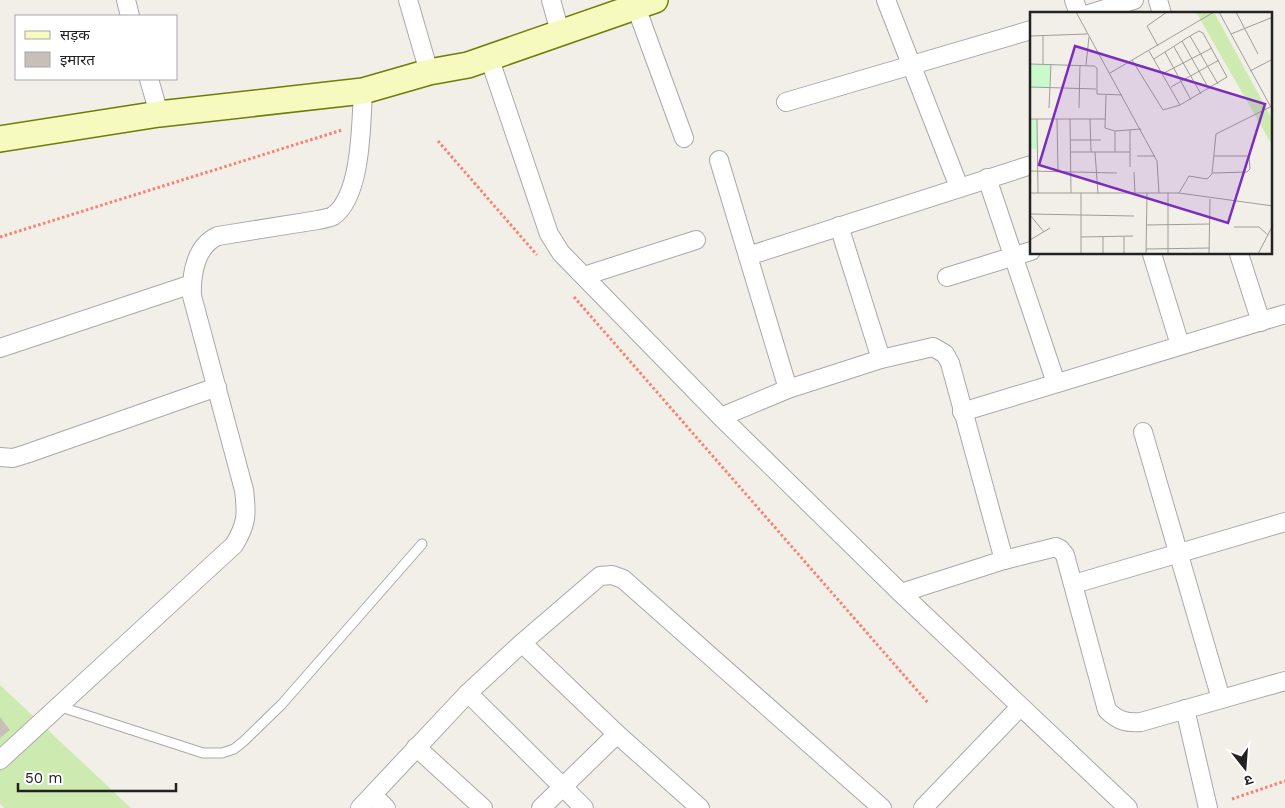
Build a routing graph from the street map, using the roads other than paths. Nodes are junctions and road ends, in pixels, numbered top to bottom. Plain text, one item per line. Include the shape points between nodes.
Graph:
1 (126, 0) edge
2 (408, 0) edge
3 (551, 0) edge
4 (886, 0) edge
5 (1074, 0) edge
6 (1134, 0) edge
7 (646, 3) edge
8 (1078, 12) edge
9 (1095, 12) edge
10 (130, 15) edge
11 (1030, 30) edge
12 (560, 32) junction
13 (489, 57) junction
14 (910, 65) junction
15 (429, 72) junction
16 (148, 80) edge
17 (363, 91) junction
18 (786, 102) dead end
19 (159, 114) junction
20 (684, 138) dead end
21 (0, 139) edge
22 (719, 160) dead end
23 (1030, 165) edge
24 (987, 178) junction
25 (959, 187) junction
26 (839, 226) junction
27 (696, 240) dead end
28 (1030, 251) edge
29 (1152, 255) edge
30 (1239, 255) edge
31 (748, 256) junction
32 (1014, 256) junction
33 (584, 276) junction
34 (947, 277) dead end
35 (192, 284) junction
36 (1285, 314) edge
37 (1261, 322) junction
38 (1180, 346) junction
39 (0, 348) edge
40 (881, 359) junction
41 (1056, 383) junction
42 (217, 387) junction
43 (788, 389) junction
44 (962, 412) junction
45 (720, 417) junction
46 (1143, 432) dead end
47 (0, 457) edge
48 (1285, 522) edge
49 (422, 544) dead end
50 (1179, 554) junction
51 (1004, 560) junction
52 (1074, 584) junction
53 (901, 593) junction
54 (522, 643) junction
55 (1285, 682) edge
56 (468, 693) junction
57 (1222, 700) junction
58 (58, 706) junction
59 (1020, 706) junction
60 (1185, 709) junction
61 (617, 734) junction
62 (416, 747) junction
63 (0, 760) edge
64 (562, 787) junction
65 (373, 795) junction
66 (692, 806) edge
67 (360, 808) edge
68 (386, 808) edge
69 (483, 808) edge
70 (541, 808) edge
71 (584, 808) edge
72 (882, 808) edge
73 (923, 808) edge
74 (1128, 808) edge
75 (1208, 808) edge

1 - 10 street
2 - 15 street
3 - 12 street
4 - 14 street
5 - 8 street
6 - 9 street
7 - 12 street
7 - 20 street
11 - 14 street
12 - 13 street
13 - 15 street via 468,65
13 - 33 street via 549,234 561,253
14 - 18 street
14 - 25 street
15 - 17 street
16 - 19 street
17 - 19 street
17 - 35 street via 357,164 352,184 333,216 208,240 202,248
19 - 21 street
22 - 31 street
23 - 24 street
24 - 25 street
24 - 32 street
25 - 26 street
26 - 31 street
26 - 40 street
27 - 33 street
28 - 32 street
29 - 38 street
30 - 37 street
31 - 43 street
32 - 34 street
32 - 41 street
33 - 45 street
35 - 39 street
35 - 42 street via 192,296
36 - 37 street
37 - 38 street
38 - 41 street
40 - 43 street
40 - 44 street via 939,349 950,363
41 - 44 street
42 - 47 street via 26,454
42 - 58 street via 244,490 245,528 234,545
43 - 45 street
44 - 51 street
45 - 53 street
46 - 50 street
48 - 50 street
49 - 58 lane via 282,704 234,749 203,753
50 - 52 street
50 - 57 street
51 - 52 street via 1048,548 1060,549 1066,556
51 - 53 street
52 - 60 street via 1107,710 1115,718 1130,722
53 - 59 street
54 - 56 street
54 - 61 street
54 - 72 street via 600,576 612,575 623,579
55 - 57 street
56 - 62 street
56 - 64 street
57 - 60 street
58 - 63 street
59 - 73 street
59 - 74 street
60 - 75 street
61 - 64 street
61 - 66 street
62 - 65 street
62 - 69 street
64 - 70 street
64 - 71 street
65 - 67 street
65 - 68 street

